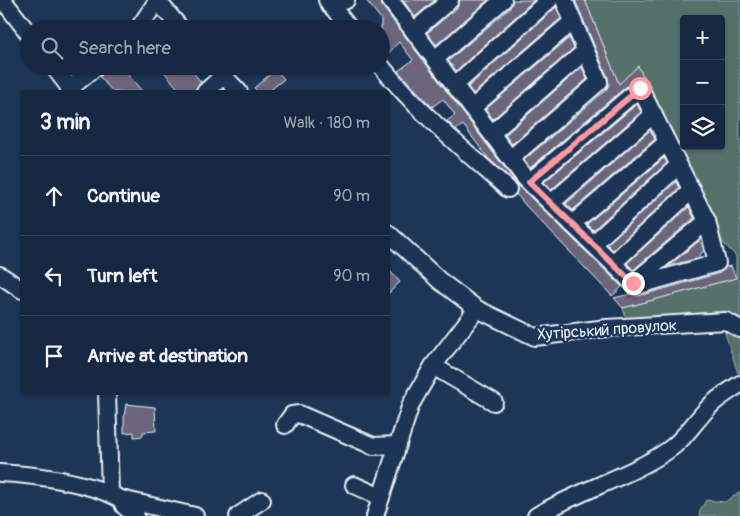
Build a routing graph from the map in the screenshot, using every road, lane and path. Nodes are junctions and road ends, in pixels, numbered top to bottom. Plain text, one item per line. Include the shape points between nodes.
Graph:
1 (3, 0) edge
2 (157, 0) edge
3 (346, 0) edge
4 (390, 0) edge
5 (450, 0) edge
6 (503, 0) edge
7 (549, 0) edge
8 (564, 0) edge
9 (330, 2) edge
10 (144, 20) edge
11 (174, 20) edge
12 (343, 20) edge
13 (573, 21) junction
14 (20, 22) edge
15 (414, 32) junction
16 (586, 51) junction
17 (435, 59) junction
18 (59, 75) edge
19 (88, 75) edge
20 (216, 75) edge
21 (223, 75) edge
22 (389, 75) edge
23 (455, 85) junction
24 (70, 90) edge
25 (72, 90) edge
26 (206, 90) edge
27 (237, 90) edge
28 (472, 108) junction
29 (654, 114) junction
30 (492, 133) junction
31 (667, 142) junction
32 (511, 158) junction
33 (678, 166) junction
34 (529, 182) junction
35 (508, 189) dead end
36 (692, 190) junction
37 (551, 203) junction
38 (706, 220) junction
39 (572, 224) junction
40 (390, 235) edge
41 (593, 244) junction
42 (613, 263) junction
43 (0, 276) edge
44 (633, 283) junction
45 (20, 289) edge
46 (477, 309) junction
47 (740, 329) edge
48 (434, 366) junction
49 (740, 384) edge
50 (107, 395) edge
51 (494, 402) dead end
52 (285, 425) dead end
53 (397, 445) junction
54 (0, 473) edge
55 (354, 485) dead end
56 (116, 496) junction
57 (381, 497) junction
58 (262, 500) dead end
59 (136, 516) edge
60 (195, 516) edge
61 (238, 516) edge
62 (375, 516) edge
63 (536, 516) edge

1 - 14 street
2 - 10 street
2 - 11 street
3 - 9 street
4 - 15 street
5 - 15 street
6 - 17 street
7 - 23 street
8 - 13 street
9 - 12 street
13 - 16 street
13 - 28 street
15 - 17 street
16 - 30 street
16 - 32 street via 599,82
17 - 23 street
18 - 24 street
19 - 25 street
20 - 26 street
21 - 27 street
22 - 35 street
23 - 28 street
28 - 30 street
29 - 31 street
29 - 34 street via 640,88
29 - 37 street
30 - 32 street
31 - 33 street
31 - 39 street
32 - 34 street
33 - 36 street
33 - 41 street
34 - 37 street
36 - 38 street
36 - 42 street
37 - 39 street
38 - 44 street
38 - 44 street via 717,263 636,286
39 - 41 street
40 - 46 street, Хутірський провулок via 440,281
41 - 42 street
42 - 44 street
43 - 45 street
46 - 47 street, Хутірський провулок via 535,337 607,328 726,321
46 - 48 street
48 - 51 street
48 - 53 street via 411,404
49 - 63 street via 709,406 682,440 667,451
50 - 56 street
52 - 53 street via 292,415 299,414 373,446
53 - 57 street
54 - 56 street via 87,485
55 - 57 street
56 - 59 street
56 - 60 street
57 - 62 street
58 - 61 street

